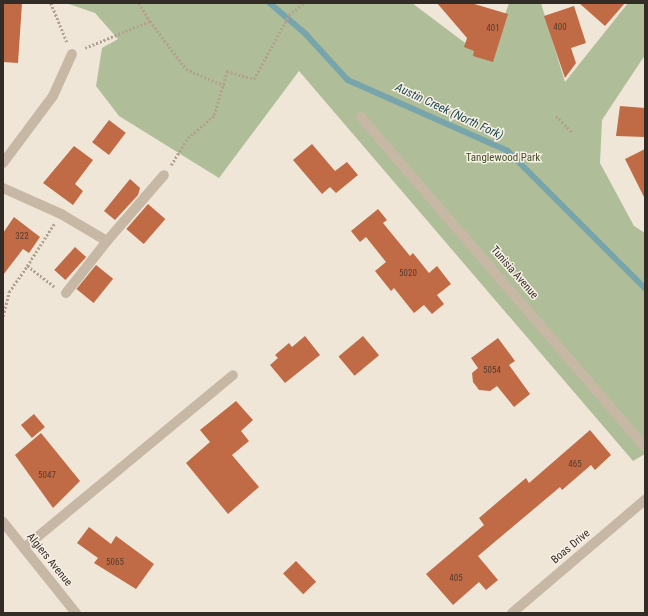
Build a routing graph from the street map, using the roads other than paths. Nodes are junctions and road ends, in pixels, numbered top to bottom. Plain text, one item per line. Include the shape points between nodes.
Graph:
1 (72, 54) road end
2 (361, 117) dead end
3 (3, 164) edge
4 (164, 175) road end
5 (3, 188) edge
6 (107, 241) junction
7 (66, 293) road end
8 (233, 375) dead end
9 (645, 447) edge
10 (645, 500) edge
11 (3, 522) edge
12 (24, 548) junction
13 (76, 613) edge
14 (512, 613) edge

1 - 3 street via 54,96
2 - 9 street, Tunisia Avenue
4 - 6 street
5 - 6 street via 61,214
6 - 7 street
8 - 12 street
10 - 14 street, Boas Drive
11 - 12 street, Algiers Avenue
12 - 13 street, Algiers Avenue

